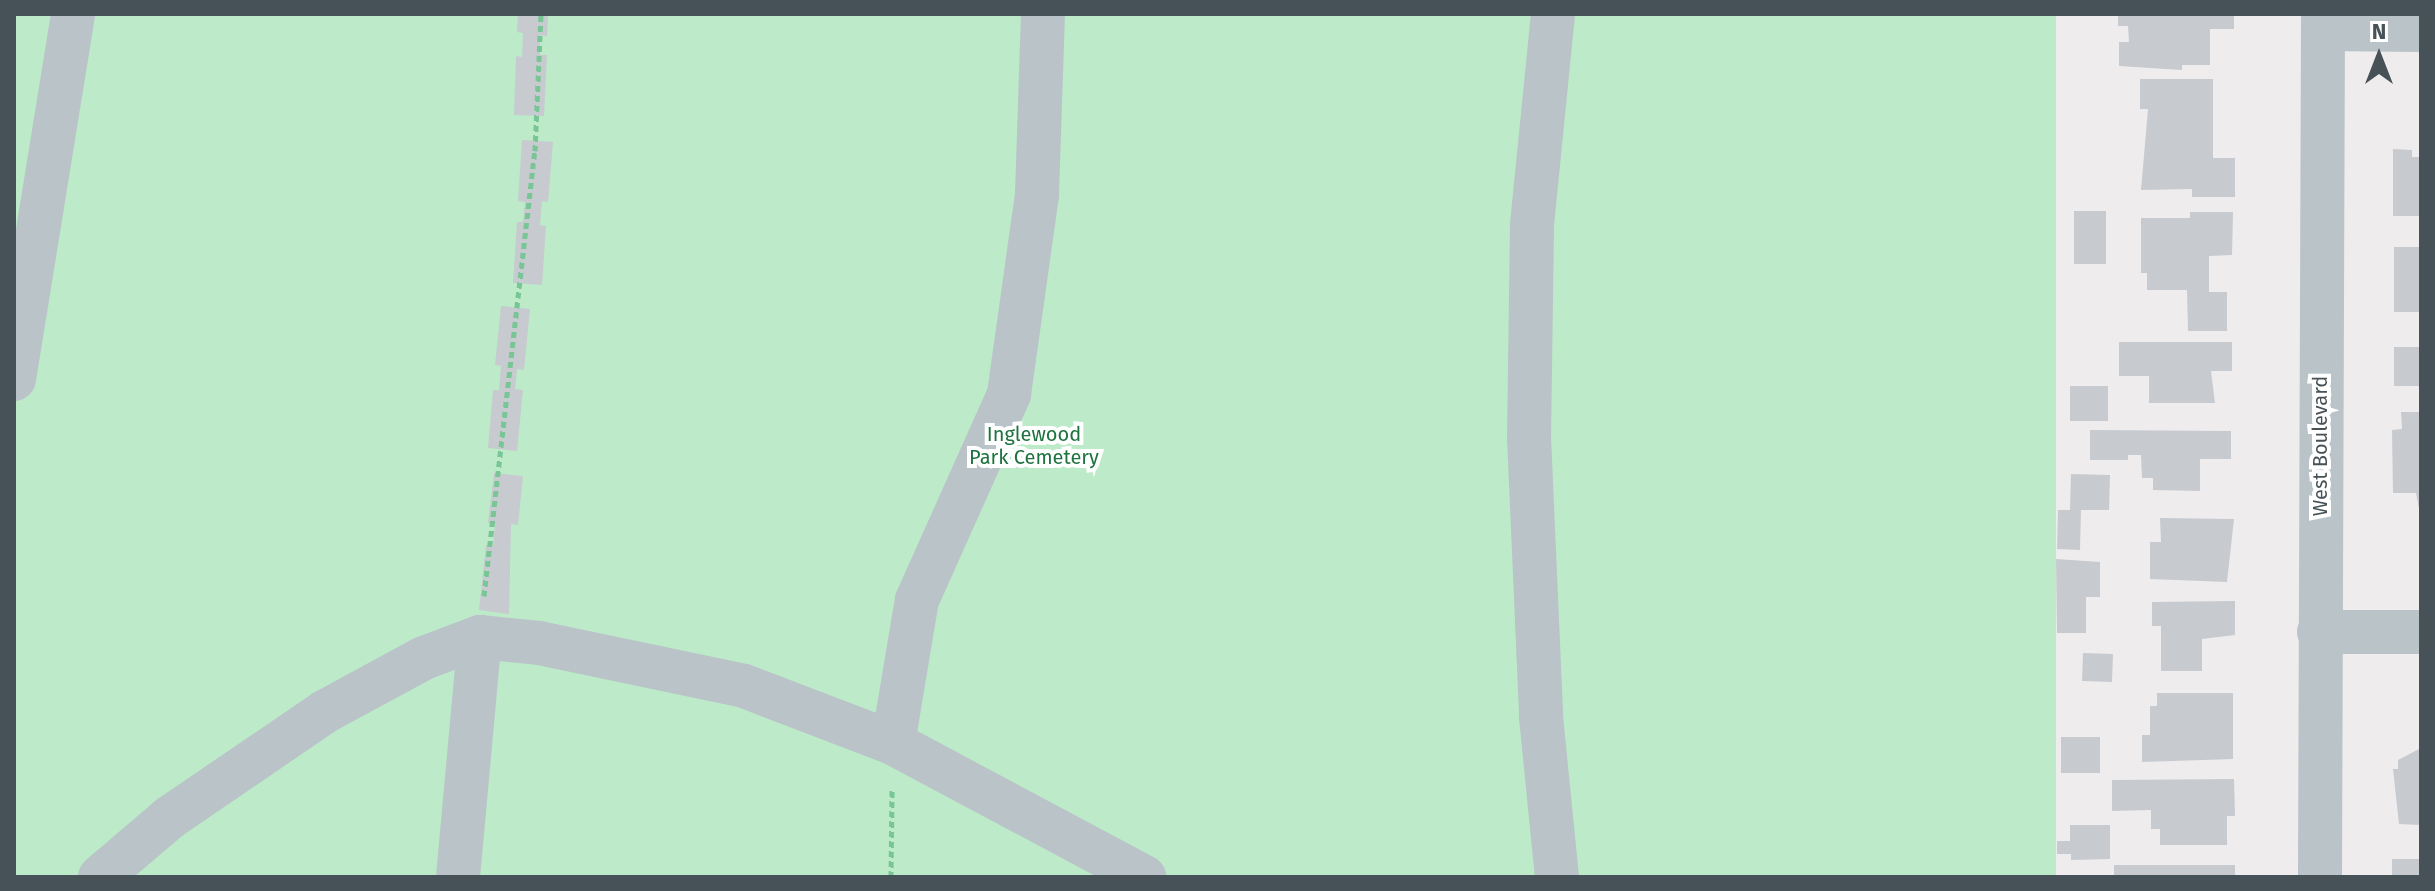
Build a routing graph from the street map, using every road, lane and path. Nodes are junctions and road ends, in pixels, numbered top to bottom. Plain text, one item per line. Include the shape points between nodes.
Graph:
1 (73, 14) edge
2 (541, 14) edge
3 (1043, 14) edge
4 (1553, 14) edge
5 (2323, 22) edge
6 (2421, 30) edge
7 (14, 379) edge
8 (2319, 632) junction
9 (2421, 632) edge
10 (480, 637) junction
11 (893, 743) junction
12 (100, 877) edge
13 (458, 877) edge
14 (891, 877) edge
15 (1144, 877) edge
16 (1557, 877) edge
17 (2320, 877) edge

1 - 7 street
2 - 10 path via 535,151
3 - 11 street via 1037,194 1009,394 917,600
4 - 16 street via 1532,225 1529,437 1541,717
5 - 6 street
5 - 8 street, West Boulevard
8 - 9 street
8 - 17 street, West Boulevard
10 - 11 street via 539,643 744,686
10 - 12 street via 424,658 326,711 169,818
10 - 13 street
11 - 14 path
11 - 15 street

